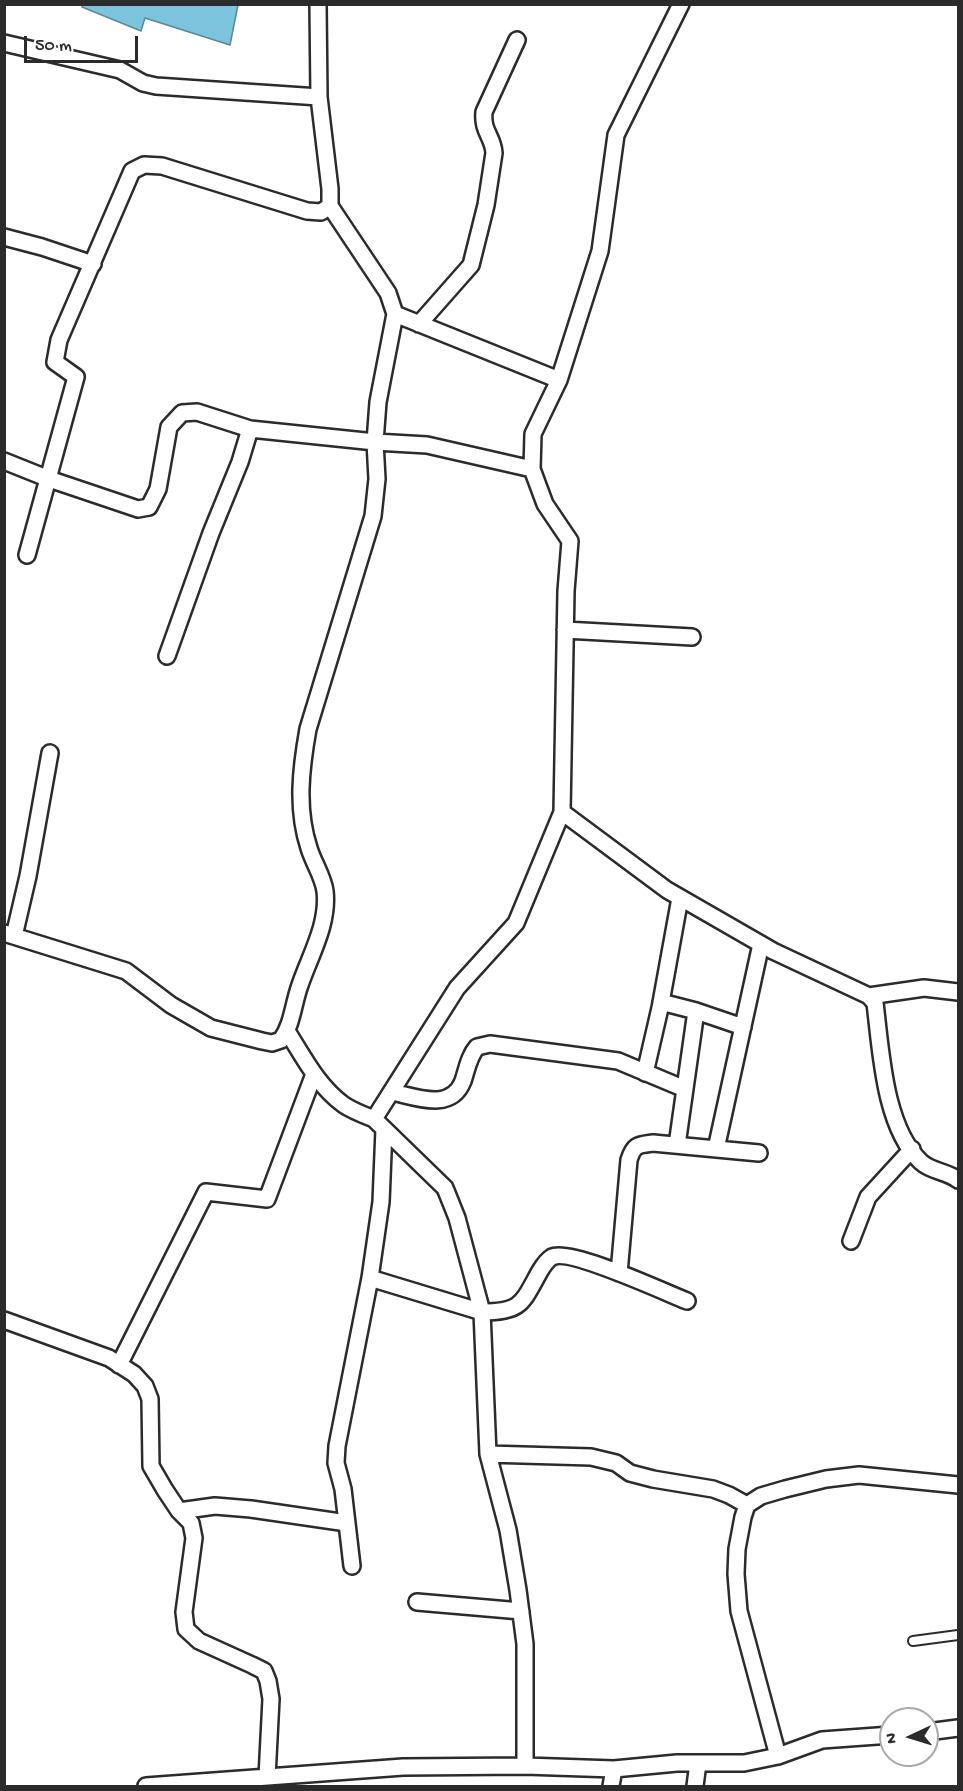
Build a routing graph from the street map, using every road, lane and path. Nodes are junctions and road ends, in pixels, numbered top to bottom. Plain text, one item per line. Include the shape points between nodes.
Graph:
1 (318, 4) edge
2 (681, 4) edge
3 (517, 40) dead end
4 (4, 43) edge
5 (319, 97) junction
6 (330, 206) junction
7 (4, 237) edge
8 (93, 264) junction
9 (395, 314) junction
10 (419, 324) junction
11 (559, 380) junction
12 (250, 429) junction
13 (375, 442) junction
14 (4, 461) edge
15 (532, 468) junction
16 (49, 479) junction
17 (27, 555) dead end
18 (565, 630) junction
19 (692, 637) dead end
20 (167, 656) dead end
21 (50, 753) dead end
22 (562, 812) junction
23 (680, 897) junction
24 (10, 935) edge
25 (761, 944) junction
26 (958, 992) edge
27 (869, 996) junction
28 (661, 1002) junction
29 (696, 1011) junction
30 (742, 1027) junction
31 (287, 1031) junction
32 (645, 1073) junction
33 (314, 1074) junction
34 (685, 1089) junction
35 (392, 1092) junction
36 (379, 1124) junction
37 (677, 1145) junction
38 (716, 1149) junction
39 (912, 1149) junction
40 (759, 1153) dead end
41 (958, 1180) edge
42 (851, 1240) dead end
43 (619, 1273) junction
44 (370, 1278) junction
45 (687, 1300) dead end
46 (482, 1312) junction
47 (4, 1320) edge
48 (119, 1365) junction
49 (488, 1454) junction
50 (958, 1485) edge
51 (747, 1504) junction
52 (179, 1511) junction
53 (347, 1523) junction
54 (352, 1566) dead end
55 (417, 1602) dead end
56 (521, 1611) junction
57 (958, 1635) edge
58 (913, 1641) dead end
59 (958, 1728) edge
60 (939, 1730) edge
61 (879, 1737) edge
62 (778, 1756) junction
63 (698, 1763) junction
64 (525, 1766) junction
65 (614, 1769) junction
66 (267, 1777) junction
67 (185, 1785) edge
68 (146, 1786) edge
69 (611, 1786) edge
70 (695, 1786) edge

1 - 5 street
2 - 11 street via 616,135 600,251
3 - 10 street via 484,112 483,122 494,153 471,265
4 - 5 street via 113,68 156,86
5 - 6 street
6 - 8 street via 321,212 308,211 162,166 144,165 132,171
6 - 9 street via 388,293
7 - 8 street
8 - 16 street via 59,340 55,362 76,377
9 - 10 street
9 - 13 street via 378,402
10 - 11 street
11 - 15 street via 533,434
12 - 13 street
12 - 16 street via 197,412 182,413 169,427 158,489 149,507 138,509
12 - 20 street
13 - 15 street via 426,445
13 - 31 street via 373,516 308,729 302,763 303,825 326,900
14 - 16 street
15 - 18 street via 545,504 570,541
16 - 17 street
18 - 19 street
18 - 22 street
21 - 24 street via 28,876
22 - 23 street
22 - 35 street via 516,923 457,988
23 - 25 street
23 - 28 street
24 - 31 street via 126,970 171,1005 211,1028 272,1043 281,1040
25 - 27 street
25 - 30 street
26 - 27 street via 924,988
27 - 39 street via 875,1002 891,1107
28 - 29 street
28 - 32 street
29 - 30 street
29 - 34 street
30 - 38 street
31 - 33 street
32 - 34 street
32 - 35 street via 618,1061 490,1044 477,1047 472,1053 461,1085 448,1099
33 - 36 street via 346,1106
33 - 48 street via 267,1199 206,1192
34 - 37 street
35 - 36 street
36 - 44 street via 381,1202
36 - 46 street via 445,1188
37 - 38 street
37 - 43 street via 638,1144 632,1149
38 - 40 street
39 - 41 street via 929,1168
39 - 42 street via 868,1197
43 - 45 street
43 - 46 street via 559,1255 550,1258 523,1302 501,1312
44 - 46 street
44 - 53 street via 337,1446 336,1463
46 - 49 street
47 - 48 street
48 - 52 street via 145,1386 150,1399 151,1466
49 - 51 street via 591,1457 616,1463 630,1473 713,1489
49 - 56 street via 508,1530
50 - 51 street via 859,1475 796,1486
51 - 62 street via 737,1549 740,1611
52 - 53 street via 215,1506
52 - 66 street via 191,1523 194,1538 184,1612 186,1629 199,1641 264,1671 268,1681 271,1699
53 - 54 street
55 - 56 street
56 - 64 street via 525,1644
57 - 58 lane
59 - 60 street
61 - 62 street via 822,1740
62 - 63 street via 744,1763
63 - 65 street
63 - 70 street
64 - 65 street
64 - 66 street via 403,1767
65 - 69 street
66 - 67 street
67 - 68 street

